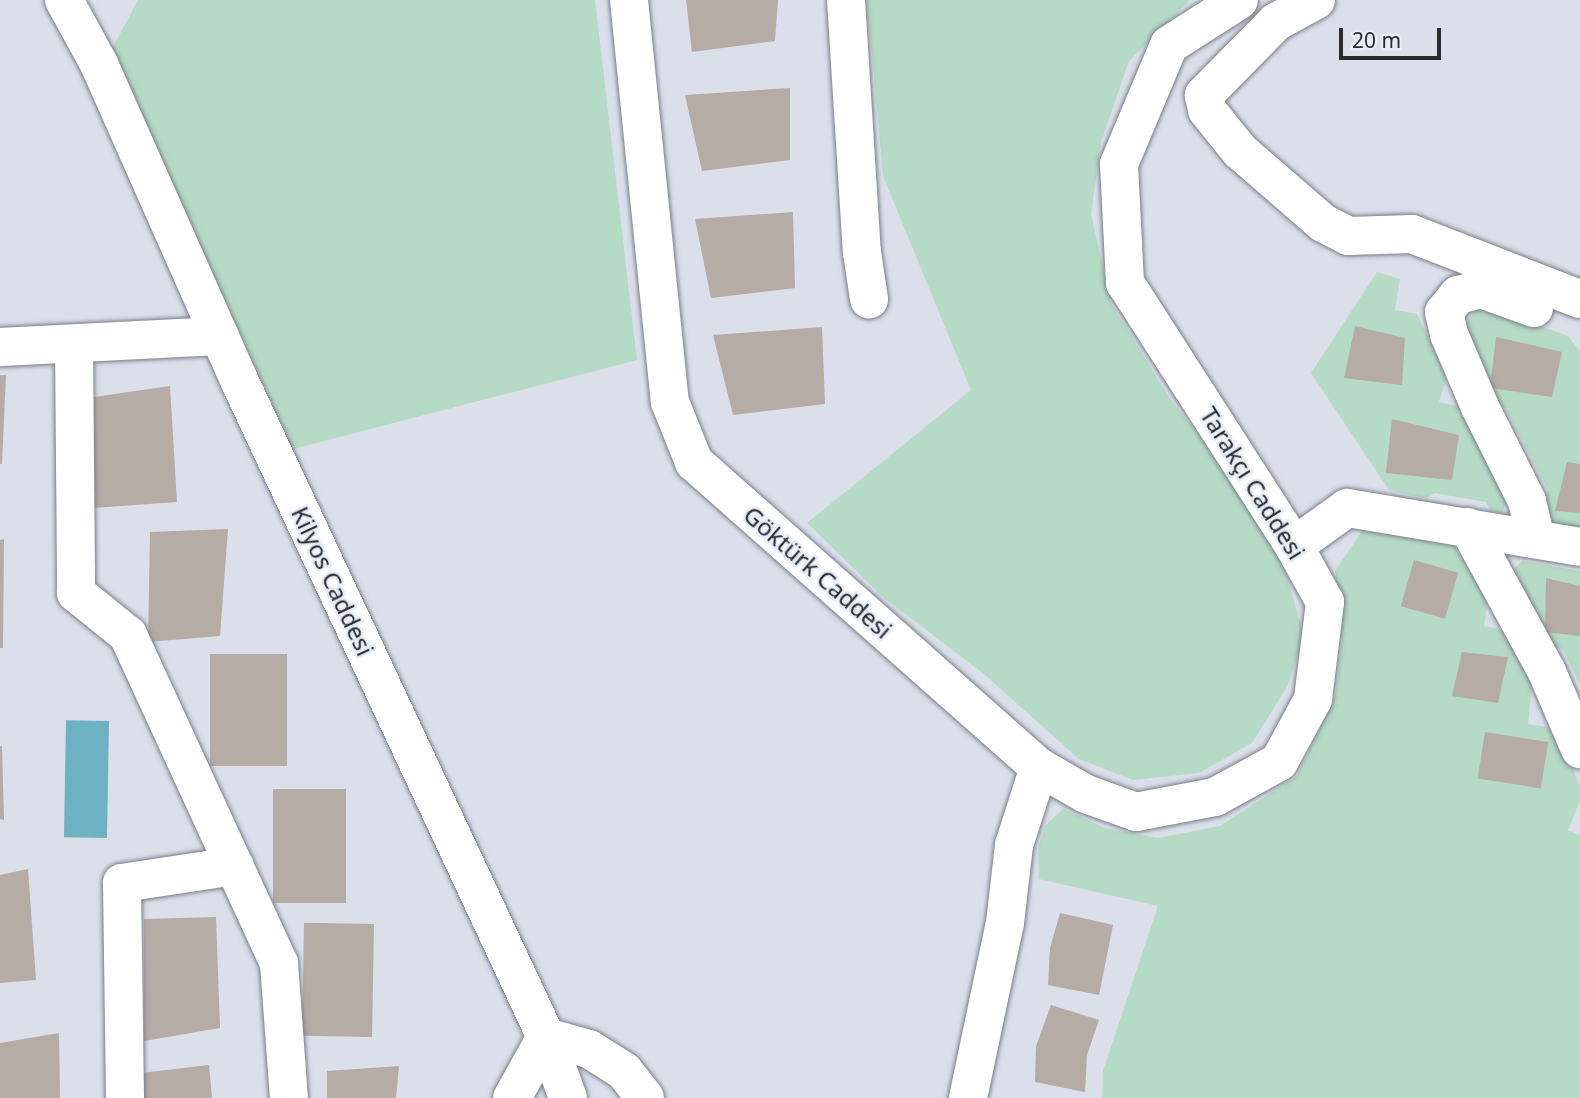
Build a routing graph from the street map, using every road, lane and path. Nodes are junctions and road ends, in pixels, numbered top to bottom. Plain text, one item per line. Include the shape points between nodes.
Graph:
1 (64, 0) edge
2 (90, 0) edge
3 (629, 0) edge
4 (846, 0) edge
5 (1239, 0) edge
6 (1316, 0) edge
7 (99, 64) junction
8 (869, 299) dead end
9 (1580, 299) edge
10 (1580, 324) edge
11 (219, 336) junction
12 (74, 345) junction
13 (0, 347) edge
14 (1468, 527) junction
15 (1536, 539) junction
16 (1294, 546) junction
17 (1580, 547) edge
18 (1580, 749) edge
19 (1039, 767) junction
20 (235, 866) junction
21 (546, 1037) junction
22 (125, 1098) edge
23 (289, 1098) edge
24 (512, 1098) edge
25 (568, 1098) edge
26 (645, 1098) edge
27 (968, 1098) edge

1 - 7 street, Kilyos Caddesi
2 - 7 street, Kilyos Caddesi
3 - 19 street, Göktürk Caddesi via 670,402 694,462
4 - 8 street
5 - 16 street, Tarakçı Caddesi via 1169,45 1119,164 1125,283
6 - 9 street via 1276,22 1204,94 1207,110 1240,151 1323,223 1349,236 1412,234
7 - 11 street, Kilyos Caddesi
10 - 15 street via 1482,289 1458,295 1444,312 1480,407 1527,501
11 - 12 street
11 - 21 street, Kilyos Caddesi
12 - 13 street
12 - 20 street via 76,593 128,635
14 - 15 street
14 - 16 street via 1347,508
14 - 18 street via 1547,672
15 - 17 street
16 - 19 street, Tarakçı Caddesi via 1325,602 1313,699 1279,762 1215,797 1136,812 1086,794
19 - 27 street via 1014,845 1005,923
20 - 22 street via 122,883
20 - 23 street via 279,963
21 - 24 street
21 - 25 street, Kilyos Caddesi
21 - 26 street via 589,1049 624,1071

